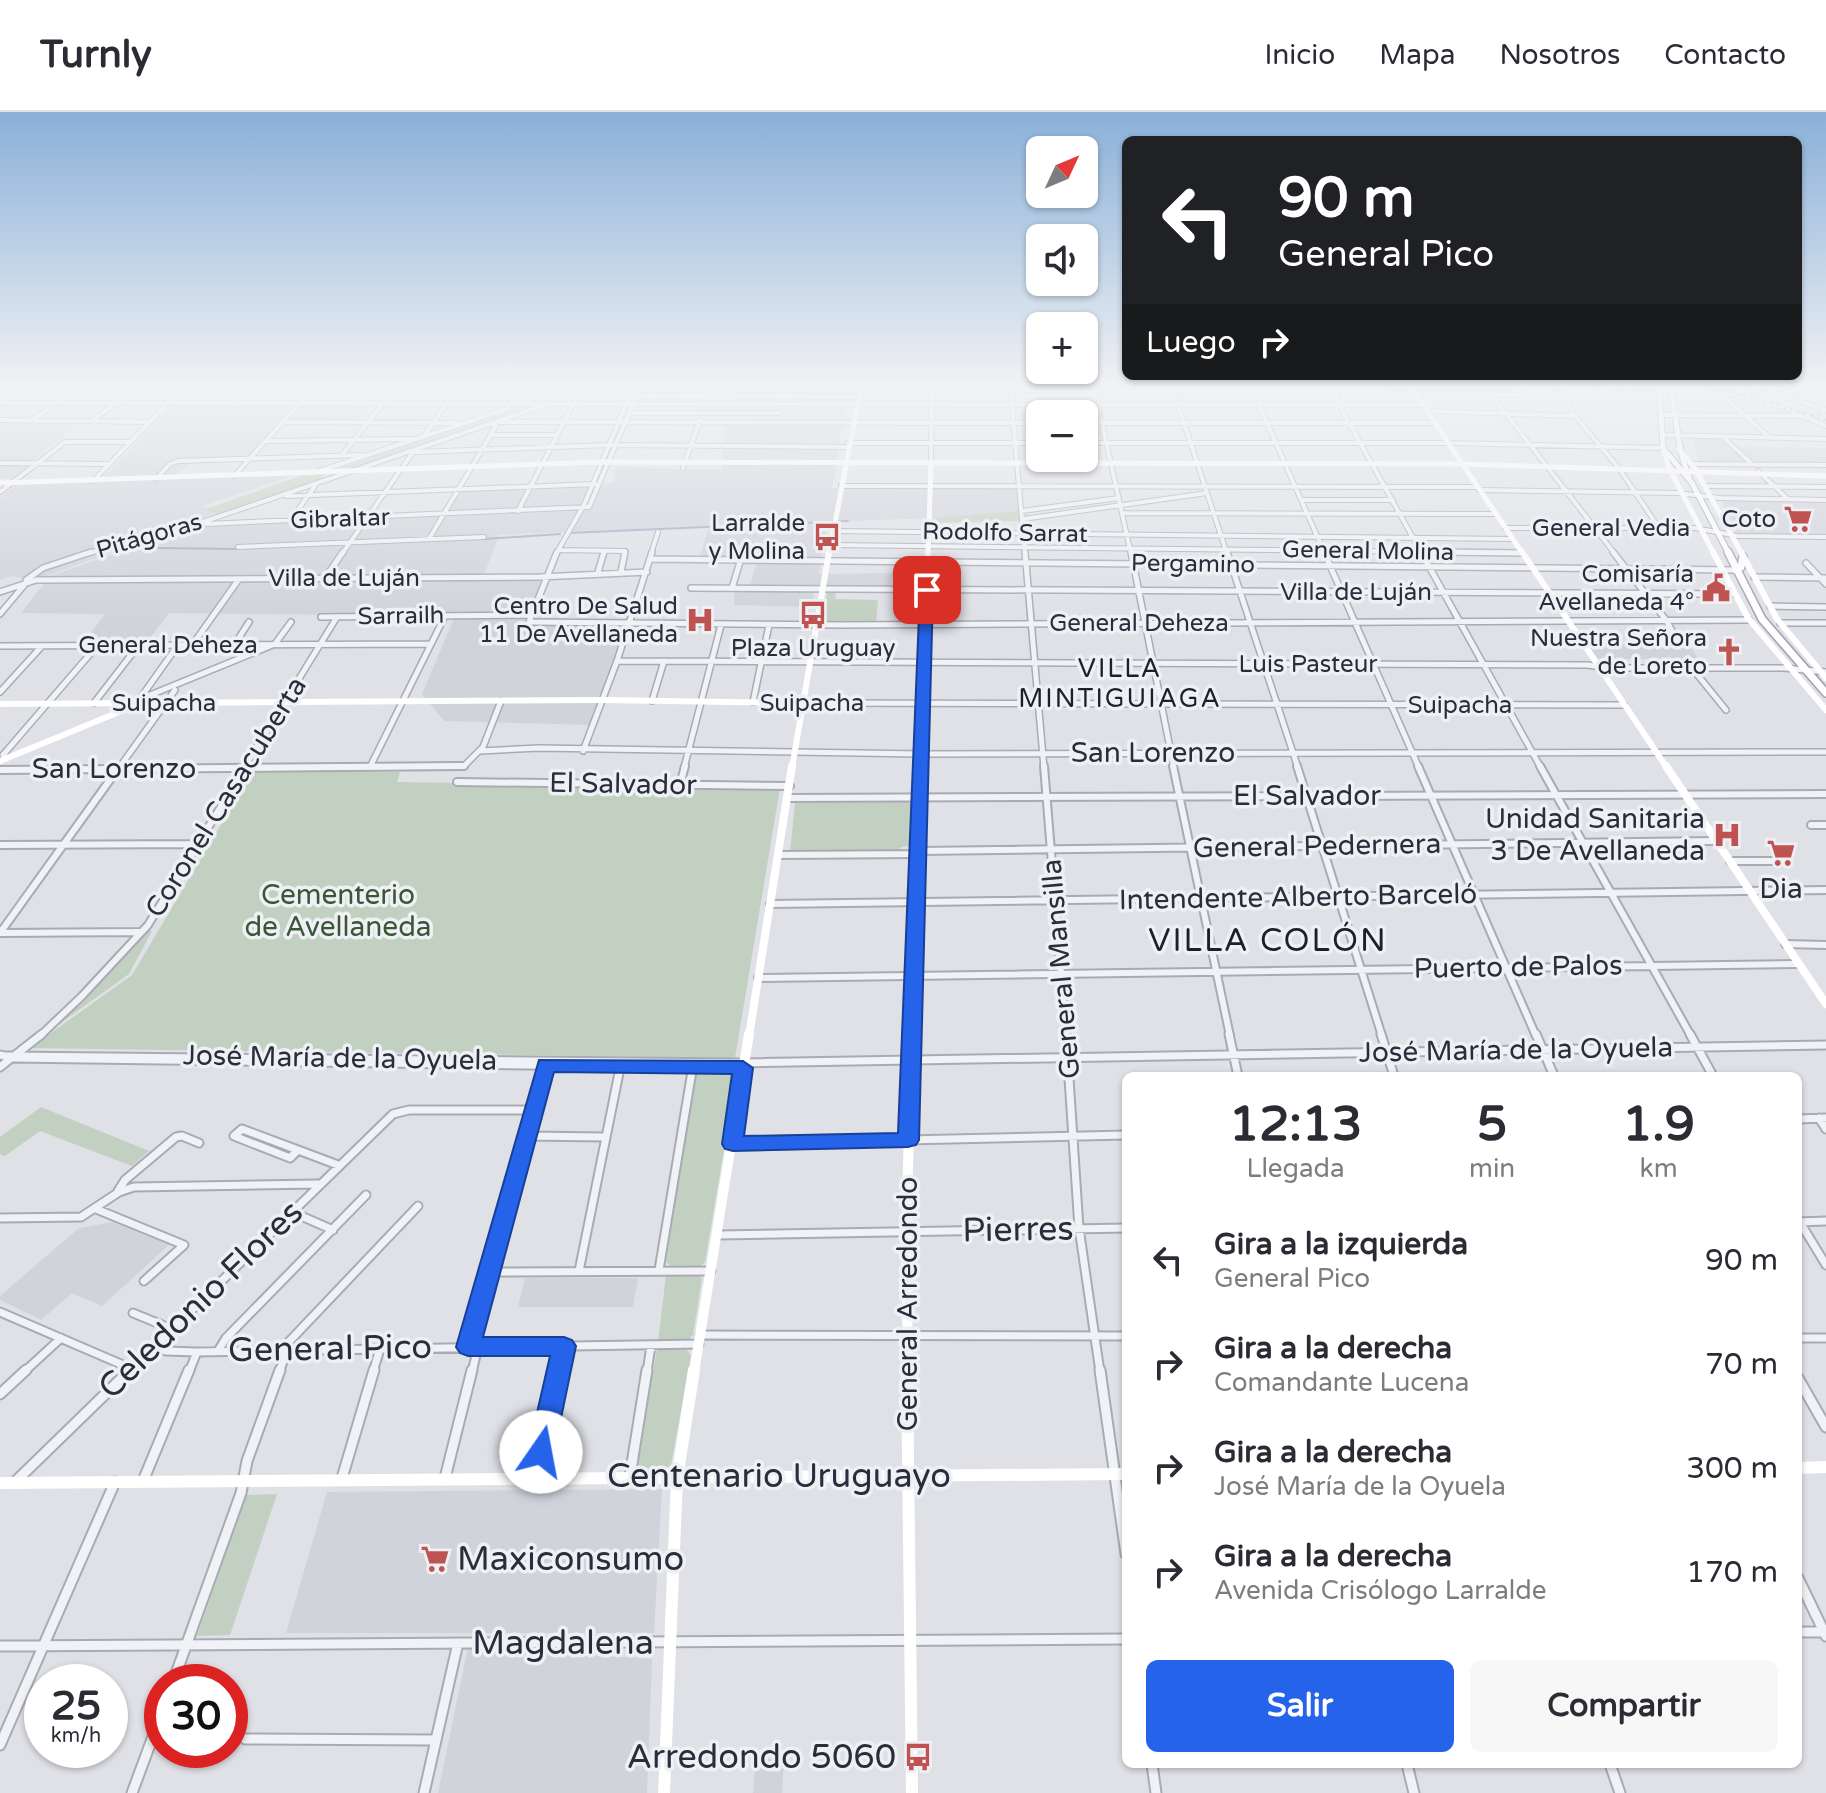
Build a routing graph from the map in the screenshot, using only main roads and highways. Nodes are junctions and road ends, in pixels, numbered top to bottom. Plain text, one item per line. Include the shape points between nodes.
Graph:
1 (1680, 461) edge
2 (1685, 461) edge
3 (1689, 468) junction
4 (1743, 557) road end
5 (1736, 570) junction
6 (1826, 693) edge

1 - 3 main road
2 - 3 main road
3 - 5 main road
4 - 5 main road
5 - 6 main road via 1762,619

